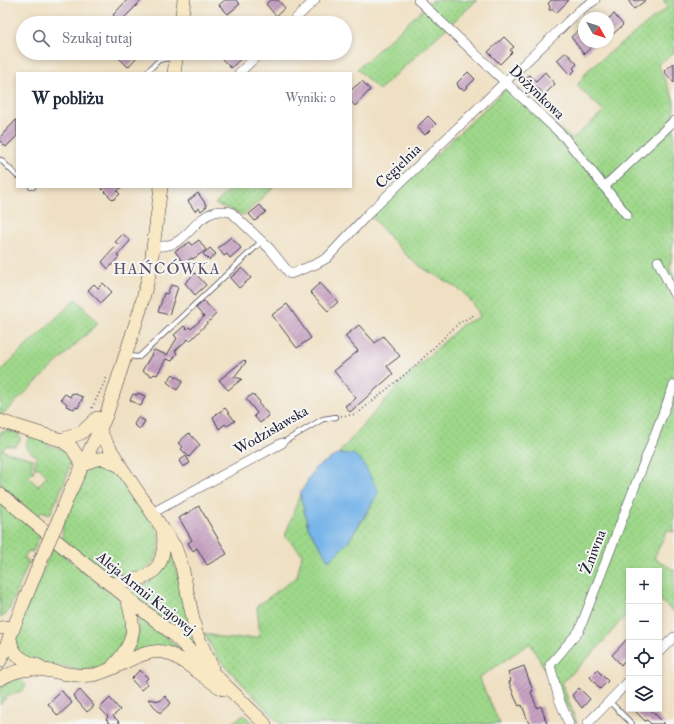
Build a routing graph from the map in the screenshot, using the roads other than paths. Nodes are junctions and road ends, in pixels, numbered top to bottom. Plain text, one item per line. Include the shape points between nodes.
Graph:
1 (184, 0) edge
2 (315, 0) edge
3 (418, 0) edge
4 (595, 0) edge
5 (182, 16) edge
6 (298, 16) edge
7 (159, 60) edge
8 (253, 60) edge
9 (147, 72) edge
10 (240, 72) edge
11 (506, 82) junction
12 (674, 121) edge
13 (0, 160) edge
14 (16, 175) edge
15 (604, 186) junction
16 (161, 188) edge
17 (627, 215) dead end
18 (261, 242) junction
19 (154, 246) junction
20 (658, 261) dead end
21 (674, 294) edge
22 (127, 352) junction
23 (674, 386) edge
24 (336, 417) road end
25 (4, 424) edge
26 (99, 424) junction
27 (61, 440) junction
28 (282, 443) joint
29 (82, 463) junction
30 (121, 467) junction
31 (0, 494) edge
32 (152, 513) junction
33 (163, 529) junction
34 (111, 584) junction
35 (126, 595) junction
36 (5, 635) edge
37 (674, 637) edge
38 (662, 649) edge
39 (0, 661) edge
40 (111, 668) junction
41 (48, 669) junction
42 (214, 672) junction
43 (0, 679) edge
44 (626, 684) edge
45 (240, 698) junction
46 (609, 701) junction
47 (265, 724) edge
48 (569, 724) edge
49 (587, 724) edge
50 (632, 724) edge

1 - 5 main road
2 - 6 street
3 - 11 street, Dożynkowa
4 - 11 street, Cegielnia via 580,10
7 - 9 lane
8 - 10 street
11 - 15 street, Dożynkowa via 564,137
11 - 18 street, Cegielnia via 368,214 327,258 290,274
12 - 15 street
13 - 14 lane
15 - 17 street, Dożynkowa
16 - 19 main road
18 - 19 street, Cegielnia via 231,212 217,211 209,214 174,244
18 - 22 lane via 139,357
19 - 22 main road via 144,297
20 - 21 street
22 - 26 main road via 118,367
23 - 48 street, Żniwna via 579,630 550,665
24 - 28 lane, Wodzisławska via 323,419
25 - 27 main road
26 - 27 main road
26 - 29 main road
26 - 30 main road via 104,441
27 - 29 main road via 72,448
28 - 32 street, Wodzisławska
29 - 30 main road via 107,458
29 - 36 main road, bridge via 23,602
30 - 32 main road
31 - 34 main road, Aleja Armii Krajowej
32 - 33 main road
33 - 34 main road via 162,558 153,573 134,582
33 - 42 main road via 175,547 182,567 196,633
34 - 35 main road, Aleja Armii Krajowej
35 - 40 main road via 133,620 133,636 126,652
35 - 42 main road, Aleja Armii Krajowej
36 - 39 main road
36 - 41 main road via 14,651 25,662
37 - 38 street
40 - 41 main road via 90,675
40 - 45 main road via 148,653 164,652 178,658 213,683
41 - 43 main road via 23,669
42 - 45 main road, Aleja Armii Krajowej
44 - 46 street
45 - 47 main road, Aleja Armii Krajowej
46 - 49 street
46 - 50 lane

